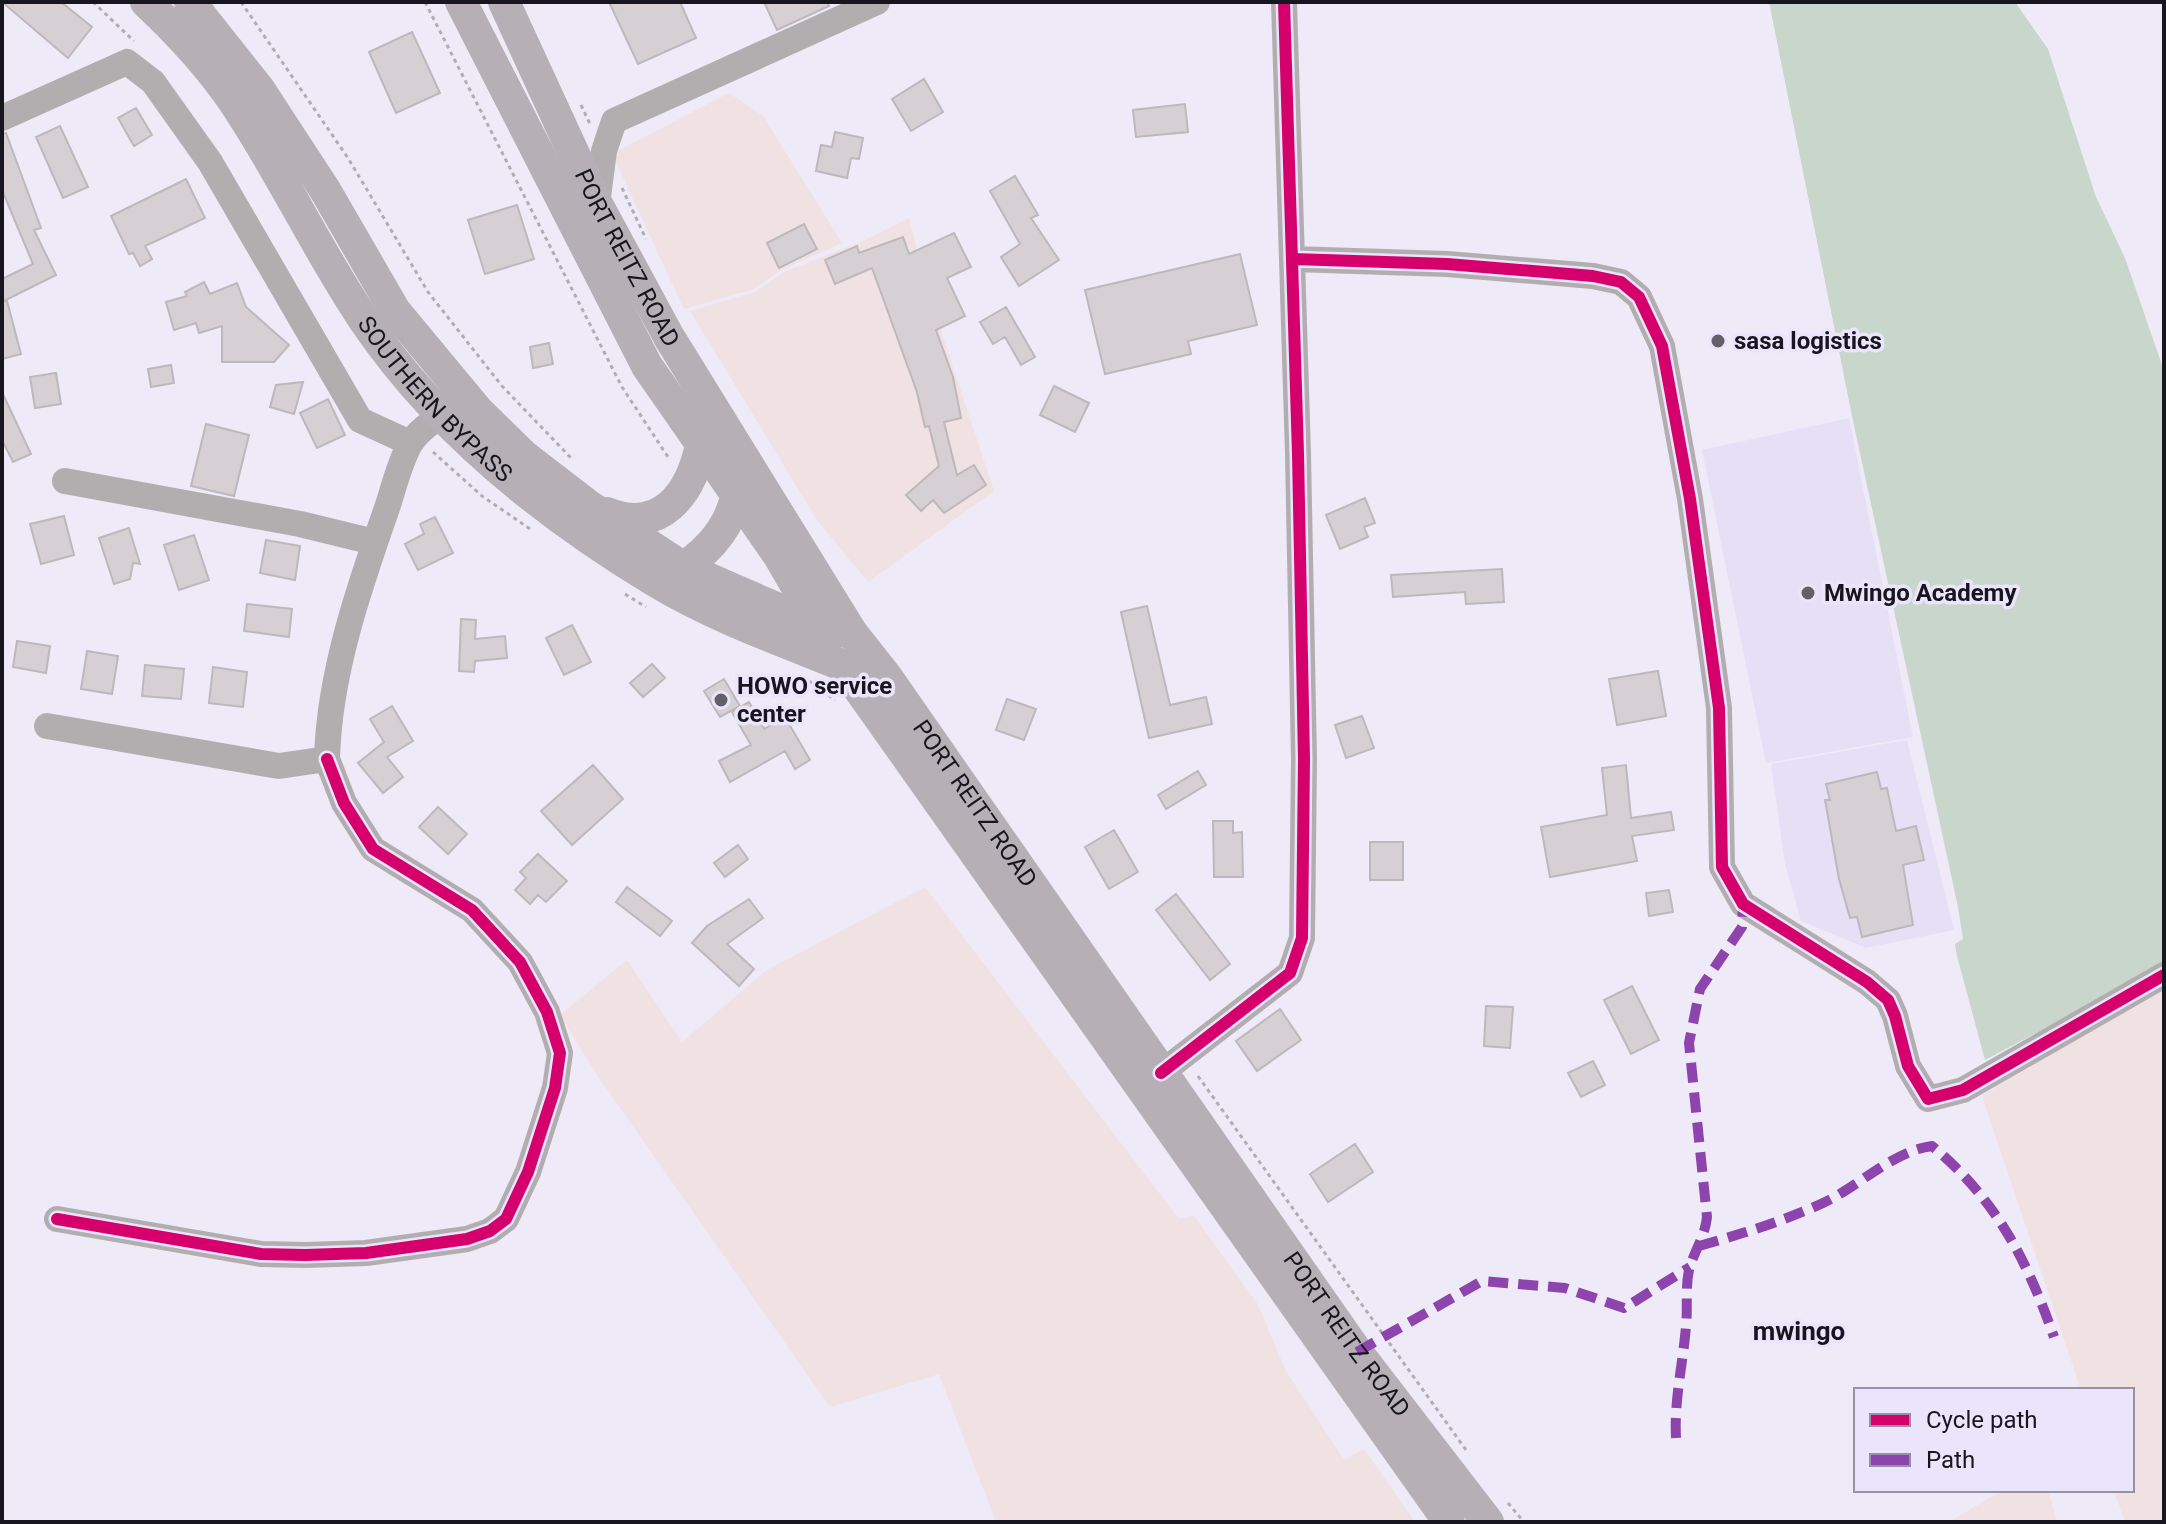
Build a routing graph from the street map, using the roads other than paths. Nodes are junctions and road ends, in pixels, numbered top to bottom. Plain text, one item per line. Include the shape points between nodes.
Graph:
1 (146, 2) edge
2 (190, 2) edge
3 (461, 2) edge
4 (504, 2) edge
5 (877, 2) edge
6 (1284, 2) edge
7 (2, 118) edge
8 (597, 204) junction
9 (1293, 259) junction
10 (478, 411) junction
11 (441, 416) junction
12 (413, 440) junction
13 (701, 445) junction
14 (65, 481) dead end
15 (736, 496) junction
16 (589, 506) junction
17 (374, 542) junction
18 (665, 587) junction
19 (820, 627) junction
20 (852, 633) junction
21 (842, 665) junction
22 (47, 726) dead end
23 (327, 759) junction
24 (2164, 975) edge
25 (1172, 1064) junction
26 (57, 1219) dead end
27 (1494, 1508) edge
28 (1449, 1522) edge

1 - 11 main road, SOUTHERN BYPASS via 182,35 233,100 365,321
2 - 10 main road, SOUTHERN BYPASS via 259,89 395,311
3 - 13 main road, PORT REITZ ROAD via 647,366
4 - 8 main road, PORT REITZ ROAD
5 - 8 street via 614,121
6 - 9 street
7 - 12 street via 127,62 153,82 210,162 360,420
8 - 20 main road, PORT REITZ ROAD via 669,337
9 - 24 street via 1593,276 1621,282 1639,297 1662,346 1692,514 1719,708 1722,867 1743,904 1888,1000 1908,1066 1928,1099 1963,1090
9 - 25 street via 1304,759 1302,938 1290,973
10 - 11 street via 457,409
10 - 16 main road, SOUTHERN BYPASS via 524,456
11 - 12 street
11 - 18 main road, SOUTHERN BYPASS via 568,523
12 - 17 street
13 - 15 main road, PORT REITZ ROAD
13 - 16 main road via 695,471 681,495 659,513 622,519
14 - 17 street
15 - 18 main road via 729,521 711,545
15 - 19 main road, PORT REITZ ROAD
16 - 18 main road, SOUTHERN BYPASS
17 - 23 street via 337,675
18 - 19 main road
18 - 21 main road, SOUTHERN BYPASS
19 - 20 main road
19 - 21 street, PORT REITZ ROAD
20 - 25 main road, PORT REITZ ROAD
21 - 28 main road
22 - 23 street via 279,766
23 - 26 street via 344,803 373,849 472,910 520,962 547,1012 560,1053 555,1088 528,1172 506,1219 467,1239 366,1253 305,1255 261,1254
25 - 27 main road, PORT REITZ ROAD via 1357,1352

